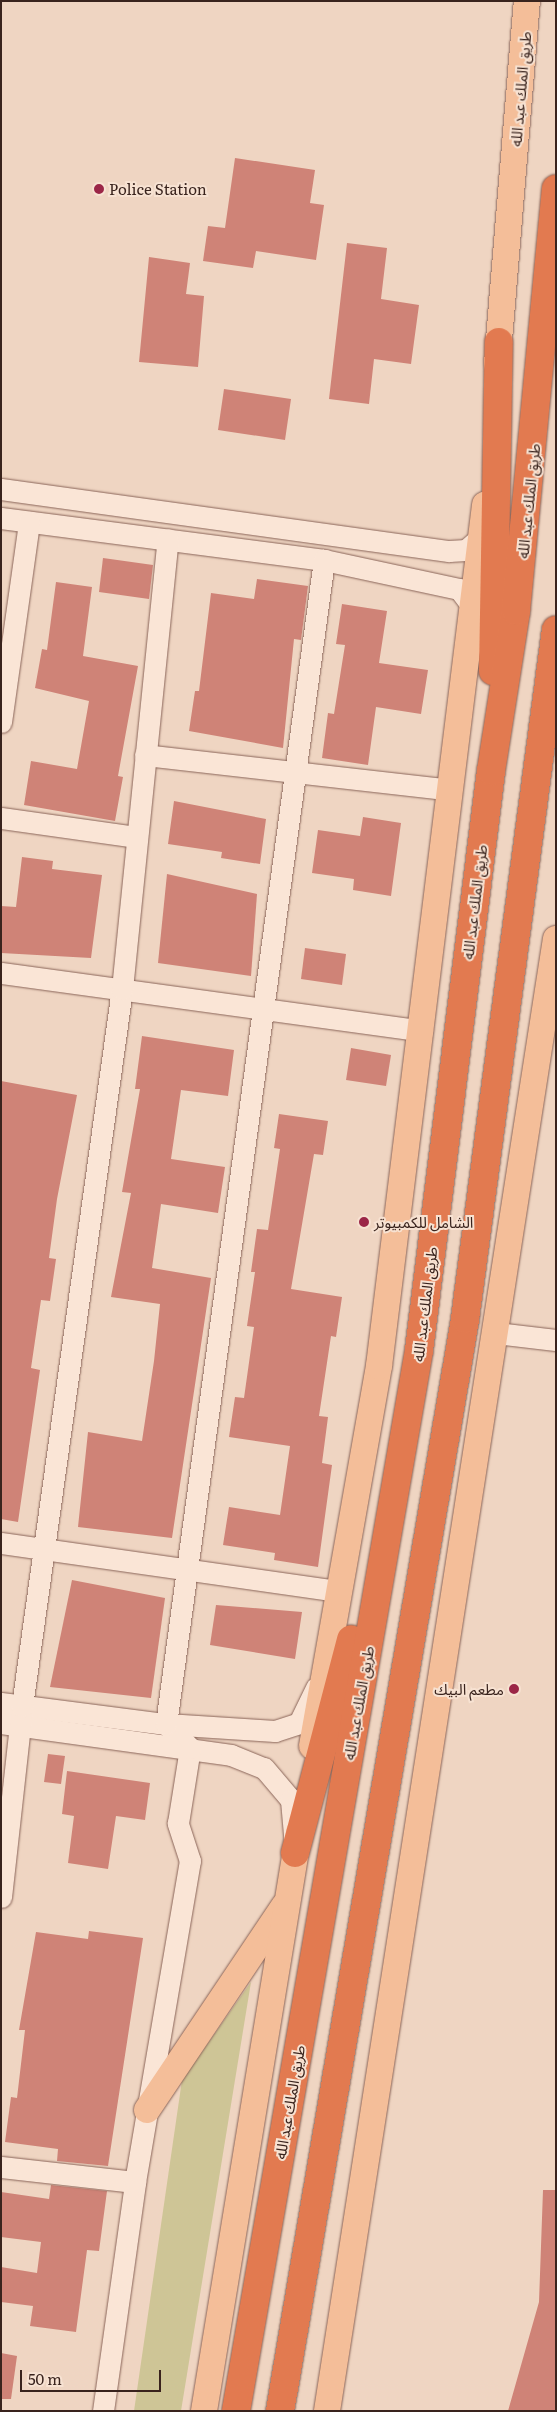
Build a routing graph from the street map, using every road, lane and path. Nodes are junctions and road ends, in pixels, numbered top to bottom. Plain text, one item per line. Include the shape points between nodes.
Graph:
1 (525, 6) edge
2 (556, 189) edge
3 (499, 342) junction
4 (1, 489) edge
5 (1, 518) edge
6 (29, 522) junction
7 (482, 536) junction
8 (168, 539) junction
9 (324, 560) junction
10 (472, 606) junction
11 (556, 630) edge
12 (1, 722) edge
13 (145, 755) junction
14 (556, 764) edge
15 (491, 771) junction
16 (295, 772) junction
17 (450, 790) junction
18 (1, 818) edge
19 (136, 837) junction
20 (520, 914) junction
21 (556, 939) edge
22 (1, 973) edge
23 (122, 989) junction
24 (263, 1008) junction
25 (422, 1031) junction
26 (496, 1334) junction
27 (556, 1340) edge
28 (419, 1350) junction
29 (1, 1543) edge
30 (44, 1549) junction
31 (187, 1568) junction
32 (339, 1591) junction
33 (326, 1660) junction
34 (1, 1703) edge
35 (15, 1718) edge
36 (166, 1724) junction
37 (190, 1748) junction
38 (296, 1853) junction
39 (1, 1897) edge
40 (289, 1899) junction
41 (148, 2110) junction
42 (1, 2167) edge
43 (135, 2182) junction
44 (103, 2411) edge
45 (204, 2411) edge
46 (236, 2411) edge
47 (280, 2411) edge
48 (327, 2411) edge

1 - 3 main road, طريق الملك عبد الله
2 - 15 highway, طريق الملك عبد الله via 516,611
3 - 7 main road, طريق الملك عبد الله
3 - 15 highway
4 - 7 street via 449,551 466,550
5 - 6 street
6 - 8 street
6 - 12 street
7 - 10 main road, طريق الملك عبد الله
8 - 9 street
8 - 13 street
9 - 10 street via 459,589
9 - 16 street
10 - 17 main road, طريق الملك عبد الله
11 - 20 highway
13 - 16 street
13 - 19 street
14 - 20 highway
15 - 28 highway, طريق الملك عبد الله
16 - 17 street
16 - 24 street
17 - 25 main road, طريق الملك عبد الله
18 - 19 street
19 - 23 street
20 - 47 highway via 465,1319
21 - 26 main road
22 - 23 street
23 - 24 street
23 - 30 street
24 - 25 street
24 - 31 street
25 - 32 main road, طريق الملك عبد الله via 379,1366
26 - 27 street
26 - 48 main road
28 - 38 highway via 335,1710
28 - 46 highway, طريق الملك عبد الله
29 - 30 street
30 - 31 street
30 - 35 street
31 - 32 street
31 - 36 street
32 - 33 main road
33 - 36 street via 299,1723 275,1731
33 - 38 main road
34 - 35 street
35 - 36 street
35 - 37 street
35 - 39 street
36 - 37 street
37 - 38 street via 231,1755 264,1768 291,1800
37 - 41 street via 178,1823 190,1862
38 - 40 main road
40 - 41 main road
40 - 45 main road
41 - 43 street
42 - 43 street
43 - 44 street

